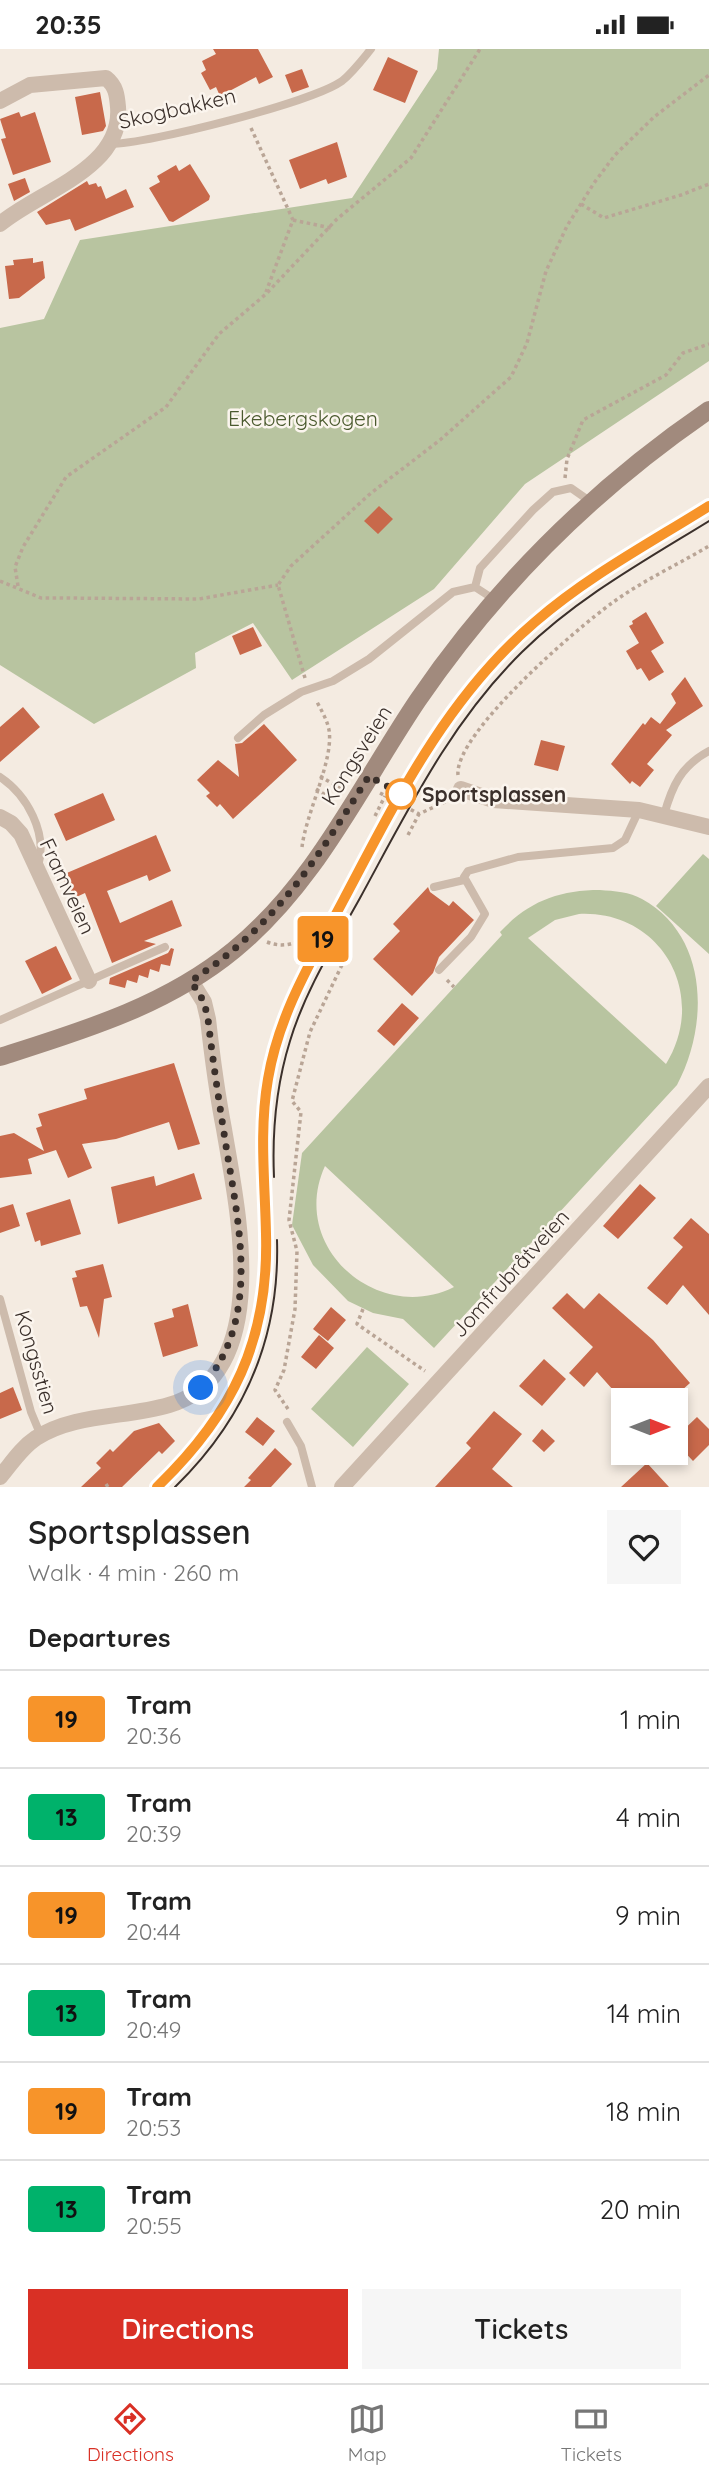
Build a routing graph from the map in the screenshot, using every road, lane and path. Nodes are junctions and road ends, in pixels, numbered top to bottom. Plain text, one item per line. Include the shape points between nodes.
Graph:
1 (371, 49) edge
2 (480, 49) edge
3 (709, 75) edge
4 (0, 101) edge
5 (246, 114) junction
6 (110, 144) junction
7 (709, 184) edge
8 (581, 204) junction
9 (293, 220) junction
10 (0, 224) edge
11 (331, 228) junction
12 (266, 294) junction
13 (709, 344) edge
14 (709, 411) edge
15 (564, 487) junction
16 (591, 502) junction
17 (709, 546) edge
18 (0, 581) edge
19 (278, 585) junction
20 (18, 586) junction
21 (475, 587) junction
22 (495, 600) junction
23 (309, 688) junction
24 (238, 737) dead end
25 (709, 751) edge
26 (320, 776) junction
27 (0, 777) edge
28 (316, 789) junction
29 (341, 789) dead end
30 (461, 789) junction
31 (378, 792) dead end
32 (385, 796) junction
33 (333, 800) dead end
34 (639, 810) junction
35 (419, 814) junction
36 (664, 815) junction
37 (375, 816) dead end
38 (0, 817) edge
39 (709, 827) edge
40 (408, 835) dead end
41 (301, 852) dead end
42 (38, 866) junction
43 (464, 880) junction
44 (433, 887) dead end
45 (313, 928) dead end
46 (253, 935) junction
47 (164, 947) dead end
48 (350, 948) dead end
49 (439, 970) dead end
50 (89, 981) junction
51 (191, 981) junction
52 (0, 1020) edge
53 (0, 1057) edge
54 (709, 1086) edge
55 (0, 1299) edge
56 (363, 1309) dead end
57 (440, 1382) junction
58 (287, 1422) joint
59 (41, 1436) junction
60 (0, 1477) edge
61 (312, 1487) edge
62 (342, 1487) edge

1 - 5 lane, Skogbakken via 341,82 306,98
2 - 11 path via 411,158
3 - 8 path via 654,117 615,155
4 - 6 street via 30,85 106,78 116,92 119,120
5 - 6 lane, Skogbakken via 143,141
5 - 9 path
6 - 10 street, Skogbakken via 91,163
7 - 8 path via 604,218
8 - 19 path via 546,271 527,343 511,377 440,440 371,492 290,566
9 - 11 path
9 - 12 path
11 - 12 path
12 - 20 path via 219,334 166,407 66,477 23,547 15,567
13 - 15 path via 683,353 666,375 583,420 567,459
14 - 16 main road, Kongsveien
15 - 16 lane
15 - 21 lane via 533,510 488,558
16 - 22 main road, Kongsveien
17 - 30 path via 622,596 559,646 470,739 457,765
18 - 20 path
19 - 20 path via 199,599 41,598
19 - 23 path
21 - 22 lane
21 - 23 lane via 453,592 348,674
22 - 46 main road, Kongsveien via 418,701 313,866
23 - 24 lane
23 - 26 path via 329,728
25 - 36 lane via 684,769
26 - 28 path
26 - 29 path
27 - 42 lane via 17,790 39,830
28 - 33 path
28 - 41 path
30 - 34 street via 493,800
30 - 35 path via 445,804
31 - 32 path
32 - 35 path
32 - 37 path
34 - 36 street
34 - 43 lane via 625,840 613,848 499,860 472,869
35 - 40 path
36 - 39 street
38 - 42 street, Framveien via 21,834
42 - 50 street, Framveien
43 - 44 lane
43 - 49 lane via 485,914 471,937
45 - 46 path via 289,945
46 - 51 main road, Kongsveien
47 - 50 lane
48 - 58 path via 310,1032 292,1101 301,1112 289,1220 298,1281 284,1370 275,1390 287,1409
50 - 52 lane
51 - 53 main road, Kongsveien via 120,1016
51 - 59 street via 208,1019 240,1234 242,1275 235,1324 213,1375 188,1397 169,1405 62,1426
54 - 57 street, Jomfrubråtveien
55 - 59 lane, Kongsstien
56 - 57 path via 357,1324
57 - 62 street, Jomfrubråtveien
58 - 61 lane via 301,1446
59 - 60 street via 24,1448

